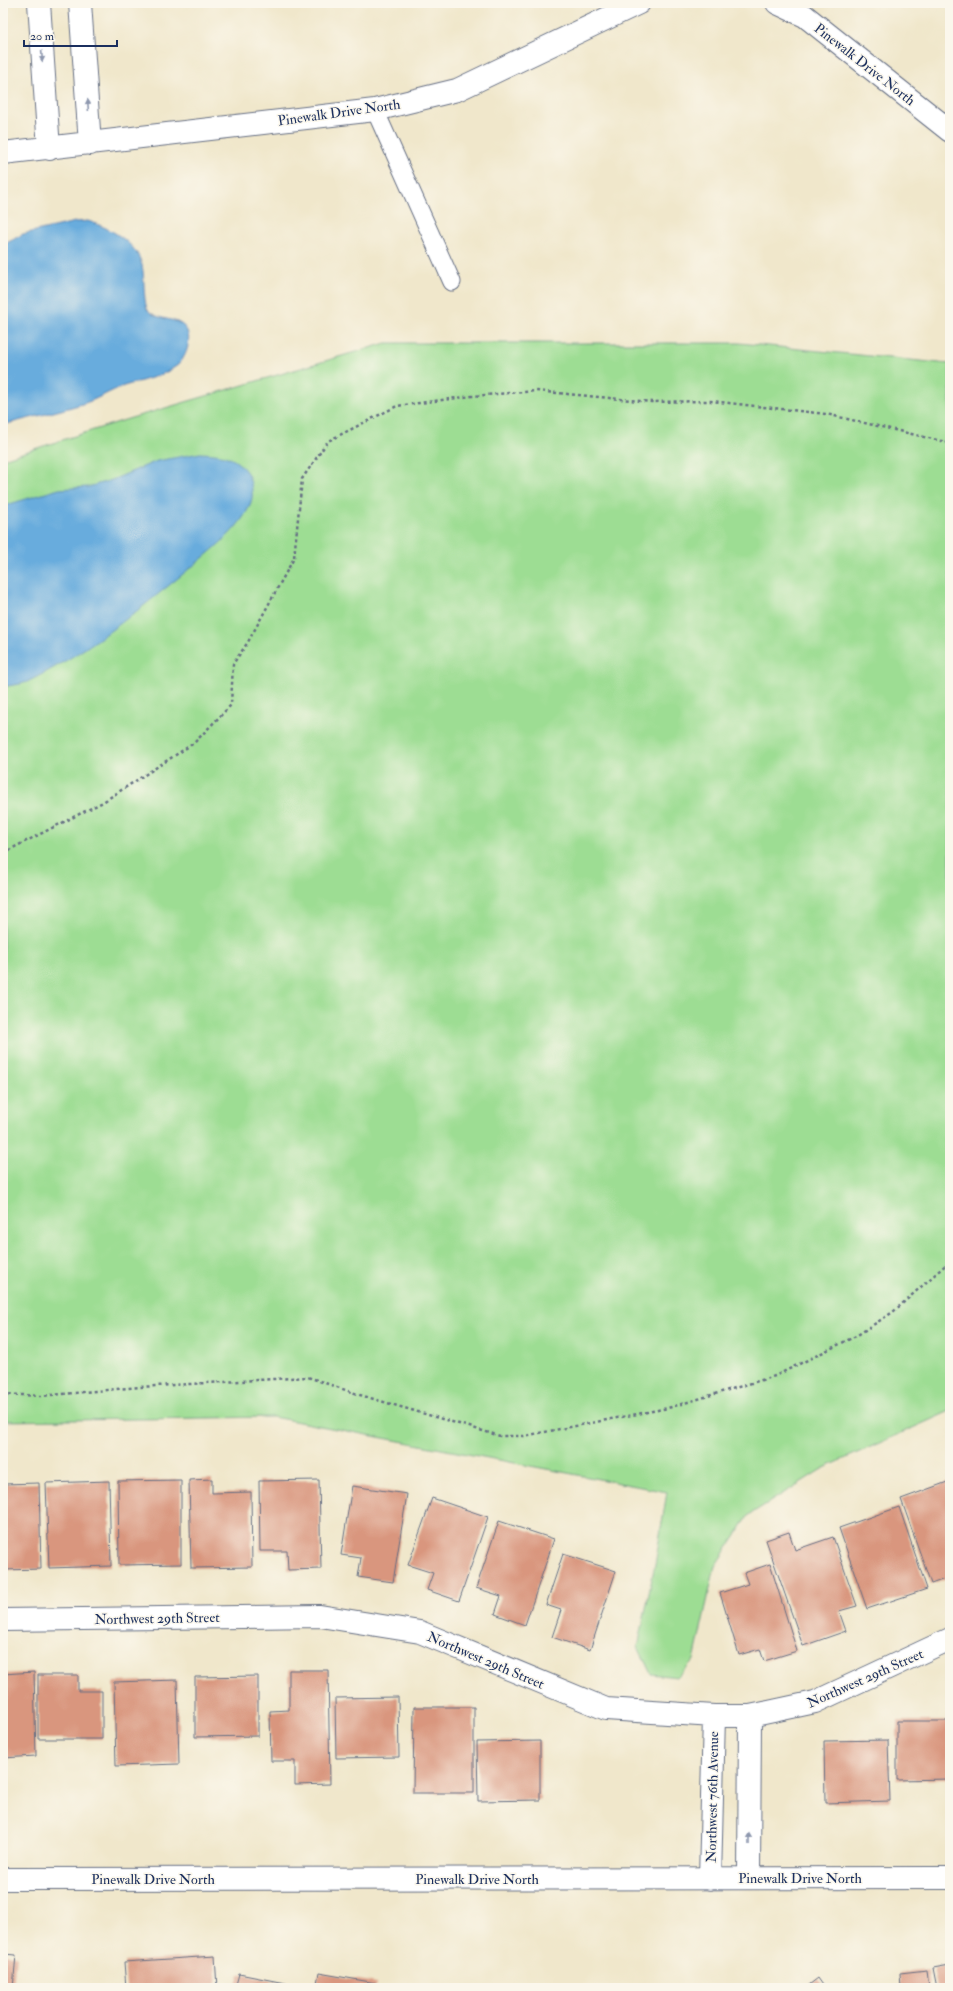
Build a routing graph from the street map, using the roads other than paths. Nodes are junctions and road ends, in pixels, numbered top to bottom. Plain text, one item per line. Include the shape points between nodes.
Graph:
1 (39, 3) edge
2 (80, 3) edge
3 (639, 3) edge
4 (777, 3) edge
5 (375, 110) junction
6 (950, 131) edge
7 (90, 144) junction
8 (48, 149) junction
9 (3, 153) edge
10 (452, 282) dead end
11 (3, 1620) edge
12 (950, 1639) edge
13 (714, 1716) junction
14 (750, 1716) junction
15 (710, 1878) junction
16 (749, 1878) junction
17 (950, 1878) edge
18 (3, 1879) edge

1 -> 8 street
7 -> 2 street
3 - 5 street, Pinewalk Drive North via 458,90
4 - 6 street, Pinewalk Drive North via 805,16
5 - 7 street, Pinewalk Drive North
5 - 10 lane
7 - 8 street, Pinewalk Drive North
8 - 9 street, Pinewalk Drive North
11 - 13 street, Northwest 29th Street via 320,1616 420,1632 606,1709
12 - 14 street, Northwest 29th Street via 815,1702
13 - 14 street, Northwest 29th Street
13 - 15 street, Northwest 76th Avenue
16 -> 14 street
15 - 16 street, Pinewalk Drive North
15 - 18 street, Pinewalk Drive North
16 - 17 street, Pinewalk Drive North

